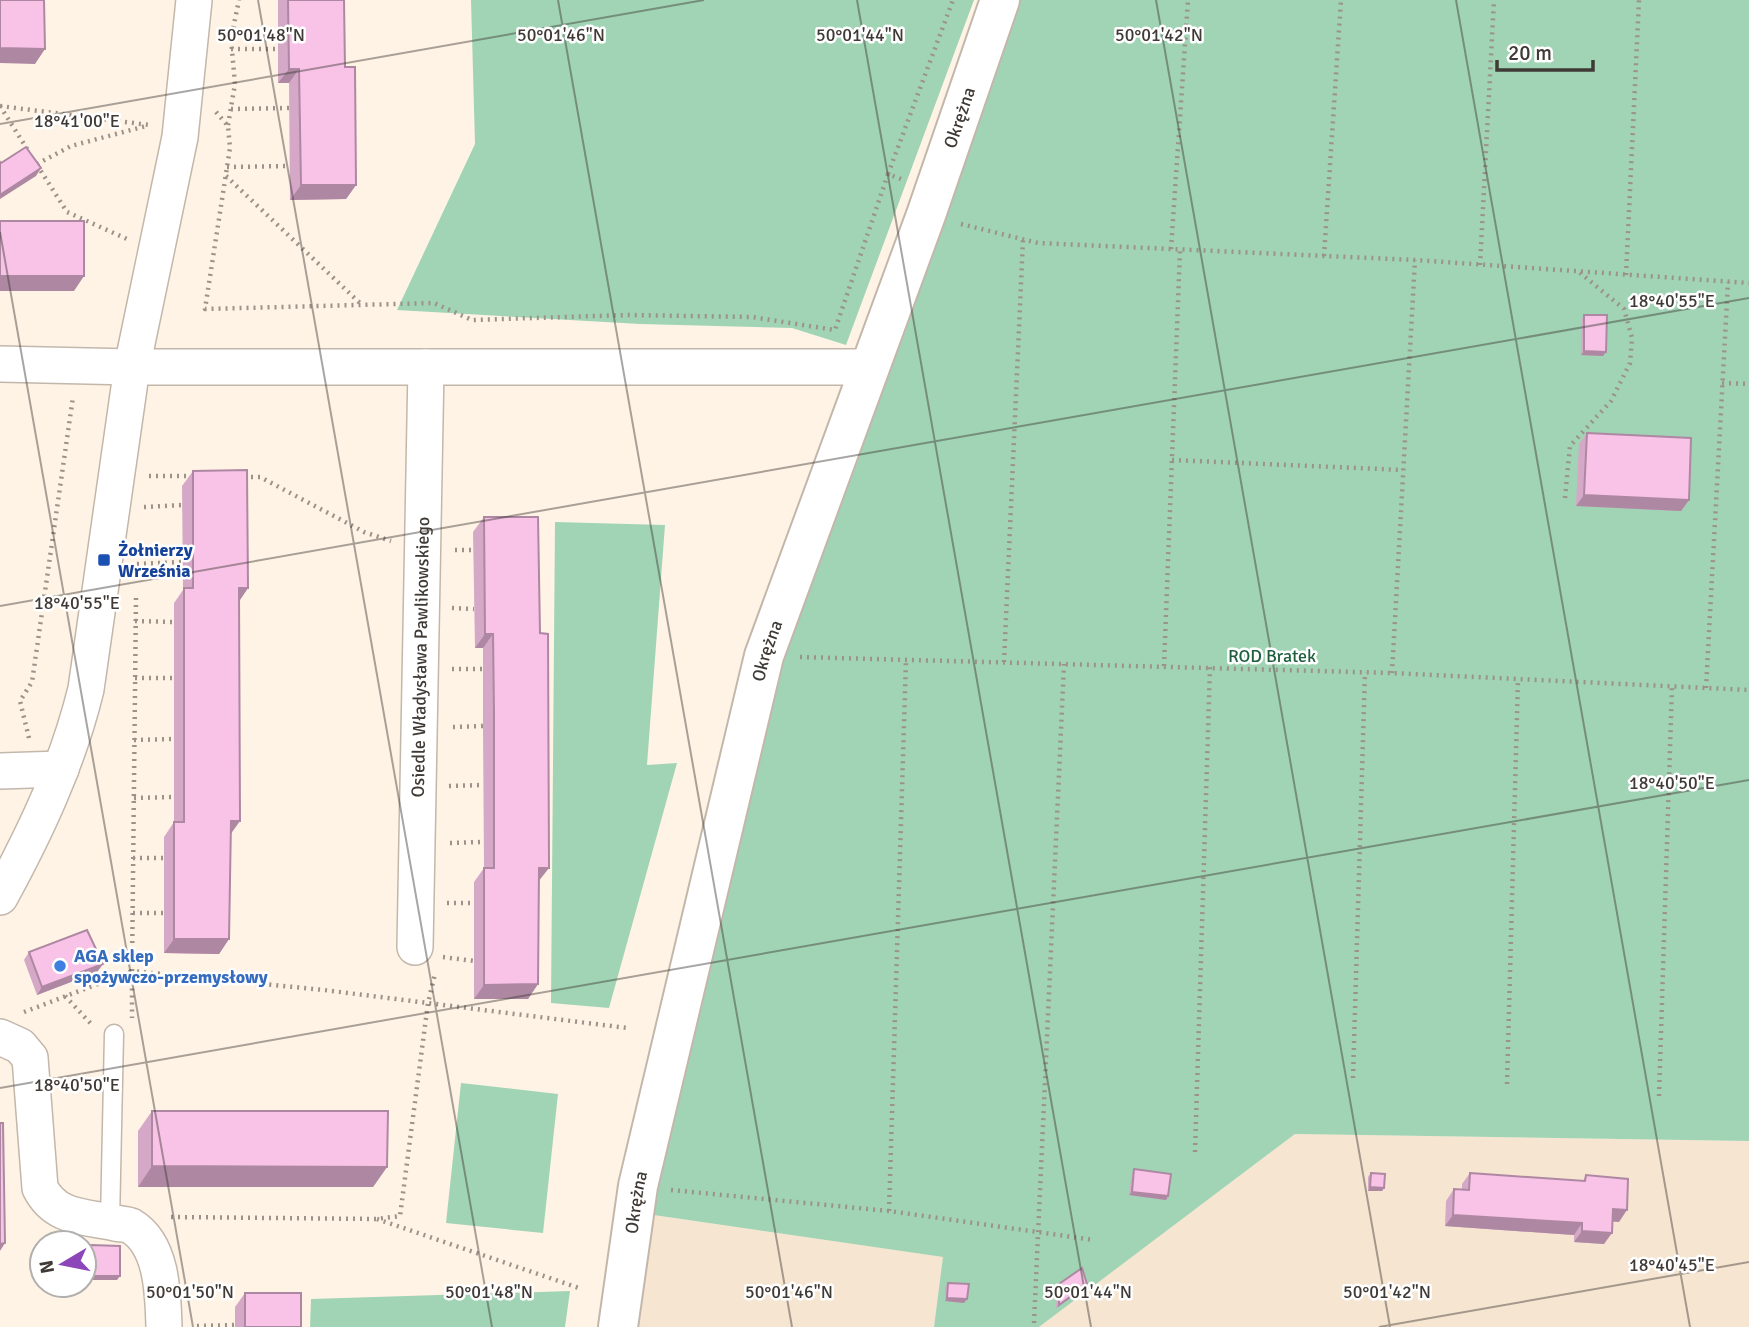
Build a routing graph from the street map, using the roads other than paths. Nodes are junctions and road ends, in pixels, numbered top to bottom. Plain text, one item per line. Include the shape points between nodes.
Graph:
1 (194, 0) edge
2 (1000, 0) edge
3 (0, 364) edge
4 (132, 367) junction
5 (426, 367) junction
6 (870, 367) junction
7 (61, 769) junction
8 (0, 771) edge
9 (0, 897) edge
10 (427, 952) road end
11 (6, 1027) edge
12 (114, 1034) road end
13 (110, 1221) junction
14 (164, 1327) edge
15 (618, 1327) edge

1 - 4 street via 180,137
2 - 6 street, Okrężna
3 - 4 street
4 - 5 street
4 - 7 street via 86,689
5 - 6 street
5 - 10 street, Osiedle Władysława Pawlikowskiego via 422,551
6 - 15 street, Okrężna via 764,656 638,1186
7 - 8 street
7 - 9 street via 31,841
11 - 13 street via 30,1058 40,1188 47,1201 66,1213
12 - 13 lane
13 - 14 street via 130,1226 144,1238 155,1258 163,1286

